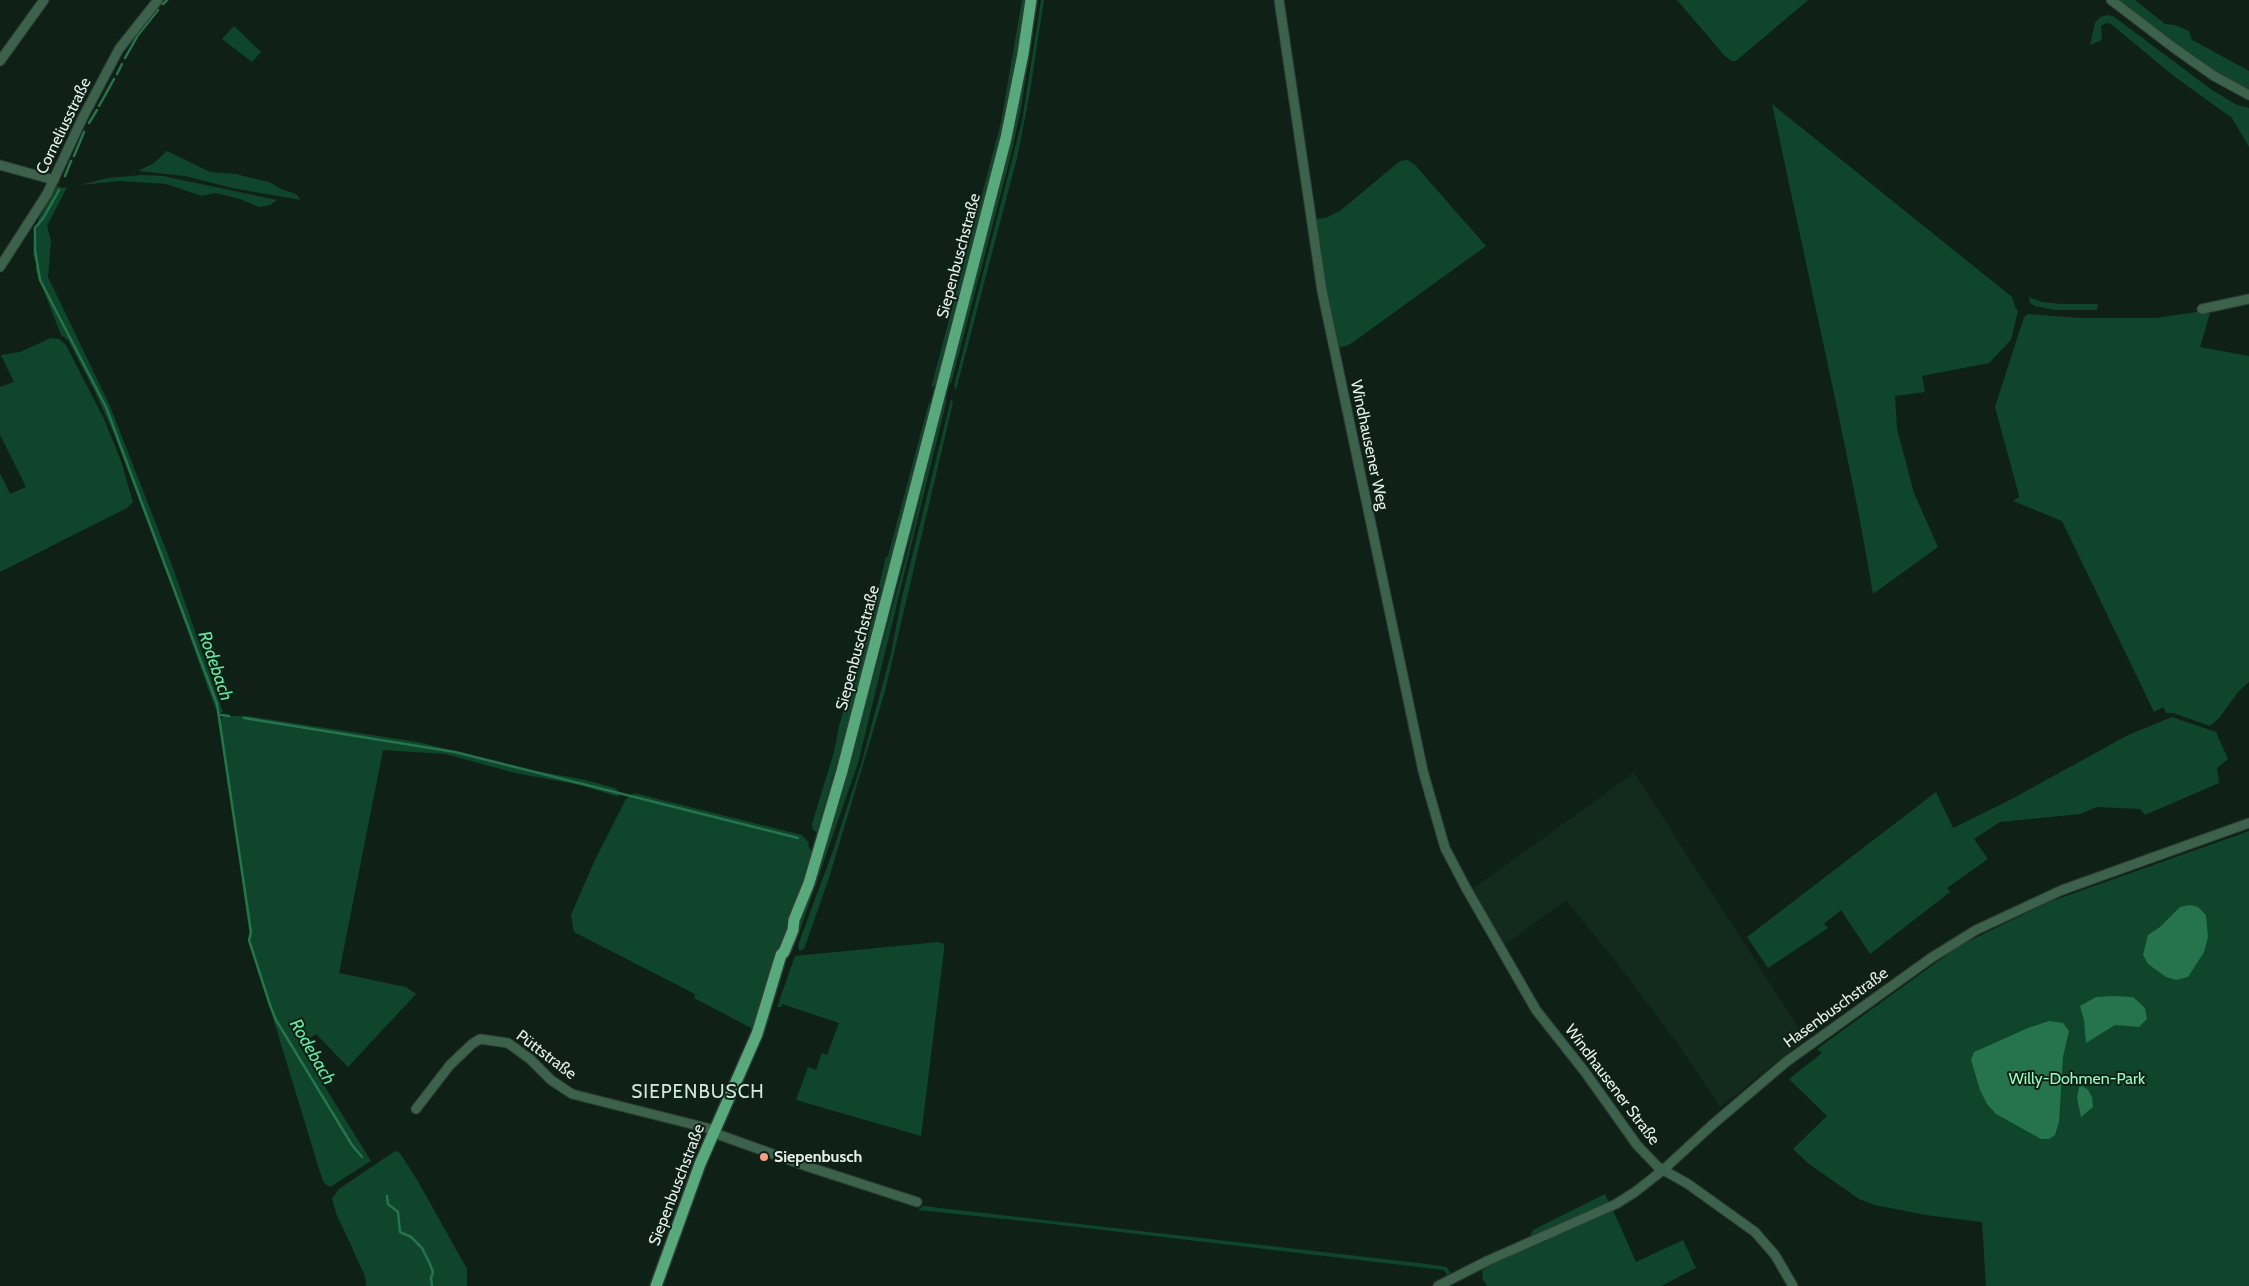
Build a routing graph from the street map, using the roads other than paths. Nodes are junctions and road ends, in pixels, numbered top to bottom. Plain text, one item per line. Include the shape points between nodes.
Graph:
1 (44, 0) edge
2 (158, 0) edge
3 (1031, 0) edge
4 (1279, 0) edge
5 (2111, 0) edge
6 (0, 61) edge
7 (2249, 95) edge
8 (0, 165) edge
9 (54, 180) junction
10 (0, 267) edge
11 (2249, 299) edge
12 (2202, 309) dead end
13 (2249, 823) edge
14 (1466, 888) joint
15 (416, 1109) dead end
16 (714, 1132) junction
17 (1663, 1170) junction
18 (917, 1202) dead end
19 (656, 1286) edge
20 (1438, 1286) edge
21 (1793, 1286) edge

1 - 6 street
2 - 9 street, Corneliusstraße via 119,49
3 - 16 main road, Siepenbuschstraße via 1006,138 842,772 758,1034
4 - 14 street, Windhausener Weg via 1316,257 1340,384 1432,807 1445,848
5 - 7 street via 2206,70
8 - 9 street
9 - 10 street, Corneliusstraße
11 - 12 street
13 - 17 street, Hasenbuschstraße via 2062,890 1976,930 1931,958 1786,1062
14 - 17 street, Windhausener Straße via 1536,1010 1637,1145
15 - 16 street, Püttstraße via 450,1065 480,1039 508,1043 572,1094
16 - 18 street, Püttstraße
16 - 19 main road, Siepenbuschstraße
17 - 20 street, Hasenbuschstraße via 1616,1204
17 - 21 street, Windhausener Straße via 1756,1232 1775,1255

